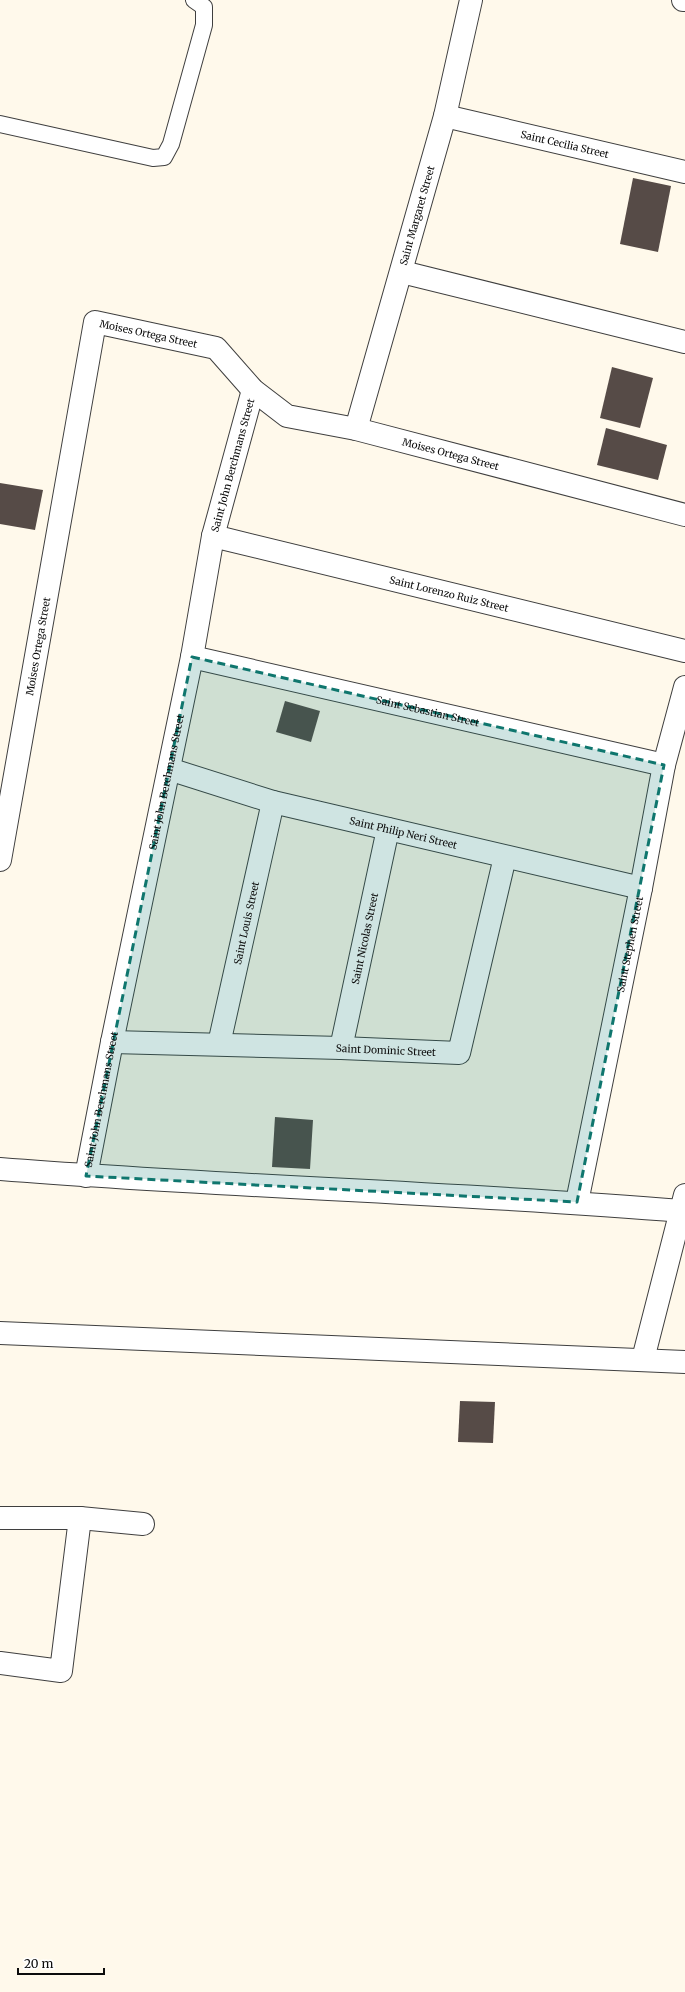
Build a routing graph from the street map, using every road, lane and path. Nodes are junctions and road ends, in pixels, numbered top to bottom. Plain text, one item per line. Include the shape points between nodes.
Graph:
1 (194, 0) edge
2 (471, 0) edge
3 (445, 116) junction
4 (0, 124) edge
5 (685, 172) edge
6 (402, 272) junction
7 (684, 335) edge
8 (253, 390) junction
9 (356, 429) junction
10 (685, 515) edge
11 (213, 536) junction
12 (685, 651) edge
13 (192, 657) junction
14 (685, 687) edge
15 (664, 765) junction
16 (169, 769) junction
17 (273, 802) junction
18 (388, 829) junction
19 (505, 857) junction
20 (0, 860) edge
21 (641, 888) junction
22 (112, 1042) junction
23 (219, 1044) junction
24 (341, 1048) junction
25 (0, 1169) edge
26 (86, 1176) junction
27 (578, 1202) junction
28 (683, 1203) edge
29 (0, 1333) edge
30 (643, 1359) junction
31 (685, 1362) edge
32 (0, 1518) edge
33 (80, 1518) junction
34 (143, 1524) dead end
35 (0, 1663) edge

1 - 4 lane via 204,7 204,25 171,144 164,157 153,158
2 - 3 street, Saint Margaret Street
3 - 5 street, Saint Cecilia Street
3 - 6 street, Saint Margaret Street
6 - 7 street
6 - 9 street, Saint Margaret Street
8 - 9 street, Moises Ortega Street via 288,416
8 - 11 street, Saint John Berchmans Street
8 - 20 street, Moises Ortega Street via 216,348 95,322
9 - 10 street, Moises Ortega Street
11 - 12 street, Saint Lorenzo Ruiz Street
11 - 13 street, Saint John Berchmans Street
13 - 15 street, Saint Sebastian Street
13 - 16 street, Saint John Berchmans Street
14 - 15 street, Saint Stephen Street
15 - 21 street, Saint Stephen Street
16 - 17 street, Saint Philip Neri Street
16 - 22 street, Saint John Berchmans Street
17 - 18 street, Saint Philip Neri Street
17 - 23 street, Saint Louis Street
18 - 19 street, Saint Philip Neri Street
18 - 24 street, Saint Nicolas Street
19 - 21 street, Saint Philip Neri Street
19 - 24 street, Saint Dominic Street via 459,1053
21 - 27 street, Saint Stephen Street
22 - 23 street, Saint Dominic Street
22 - 26 street, Saint John Berchmans Street
23 - 24 street, Saint Dominic Street
25 - 26 street
26 - 27 street
27 - 28 street
28 - 30 street
29 - 30 street
30 - 31 street
32 - 33 street
33 - 34 street
33 - 35 street via 61,1671

